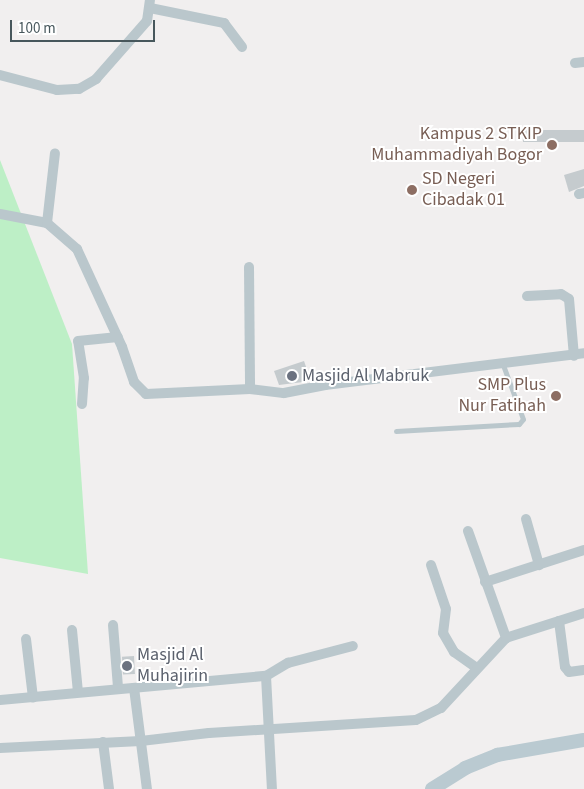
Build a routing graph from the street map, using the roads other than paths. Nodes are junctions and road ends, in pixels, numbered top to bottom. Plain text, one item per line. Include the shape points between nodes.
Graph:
1 (150, 4) edge
2 (242, 48) dead end
3 (0, 75) edge
4 (55, 152) dead end
5 (0, 214) edge
6 (47, 223) junction
7 (249, 268) dead end
8 (527, 296) dead end
9 (118, 337) junction
10 (579, 355) edge
11 (503, 365) junction
12 (250, 389) junction
13 (82, 404) dead end
14 (396, 431) dead end
15 (526, 519) dead end
16 (468, 531) dead end
17 (584, 550) edge
18 (539, 564) junction
19 (431, 565) dead end
20 (485, 582) junction
21 (584, 613) edge
22 (559, 621) junction
23 (113, 625) dead end
24 (72, 630) dead end
25 (506, 638) junction
26 (26, 639) dead end
27 (353, 646) dead end
28 (477, 668) junction
29 (584, 670) edge
30 (266, 676) junction
31 (118, 687) junction
32 (134, 688) junction
33 (78, 692) junction
34 (33, 698) junction
35 (0, 700) edge
36 (268, 730) junction
37 (584, 740) edge
38 (141, 741) junction
39 (103, 742) junction
40 (0, 748) edge
41 (109, 789) edge
42 (147, 789) edge
43 (272, 789) edge
44 (432, 789) edge

1 - 2 street via 224,23
1 - 3 street via 147,21 96,79 79,89 57,90
4 - 6 street
5 - 6 street
6 - 9 street via 81,255
7 - 12 street
8 - 10 street via 566,295
9 - 12 street via 134,382 141,392
9 - 13 street via 78,341 84,378
10 - 11 street
11 - 12 street via 325,385 284,393
11 - 14 lane via 522,419 519,424
15 - 18 street
16 - 20 street
17 - 18 street
18 - 20 street
19 - 28 street via 446,609 443,633 454,652
20 - 25 street
21 - 22 street
22 - 25 street
22 - 29 street via 564,667 569,672
23 - 31 street
24 - 33 street
25 - 28 street
26 - 34 street
27 - 30 street via 288,663
28 - 36 street via 441,708 416,720
30 - 32 street
30 - 36 street
31 - 32 street
31 - 33 street
32 - 38 street
33 - 34 street
34 - 35 street
36 - 38 street
36 - 43 street
37 - 44 main road via 497,754 465,768
38 - 39 street
38 - 42 street
39 - 40 street
39 - 41 street

